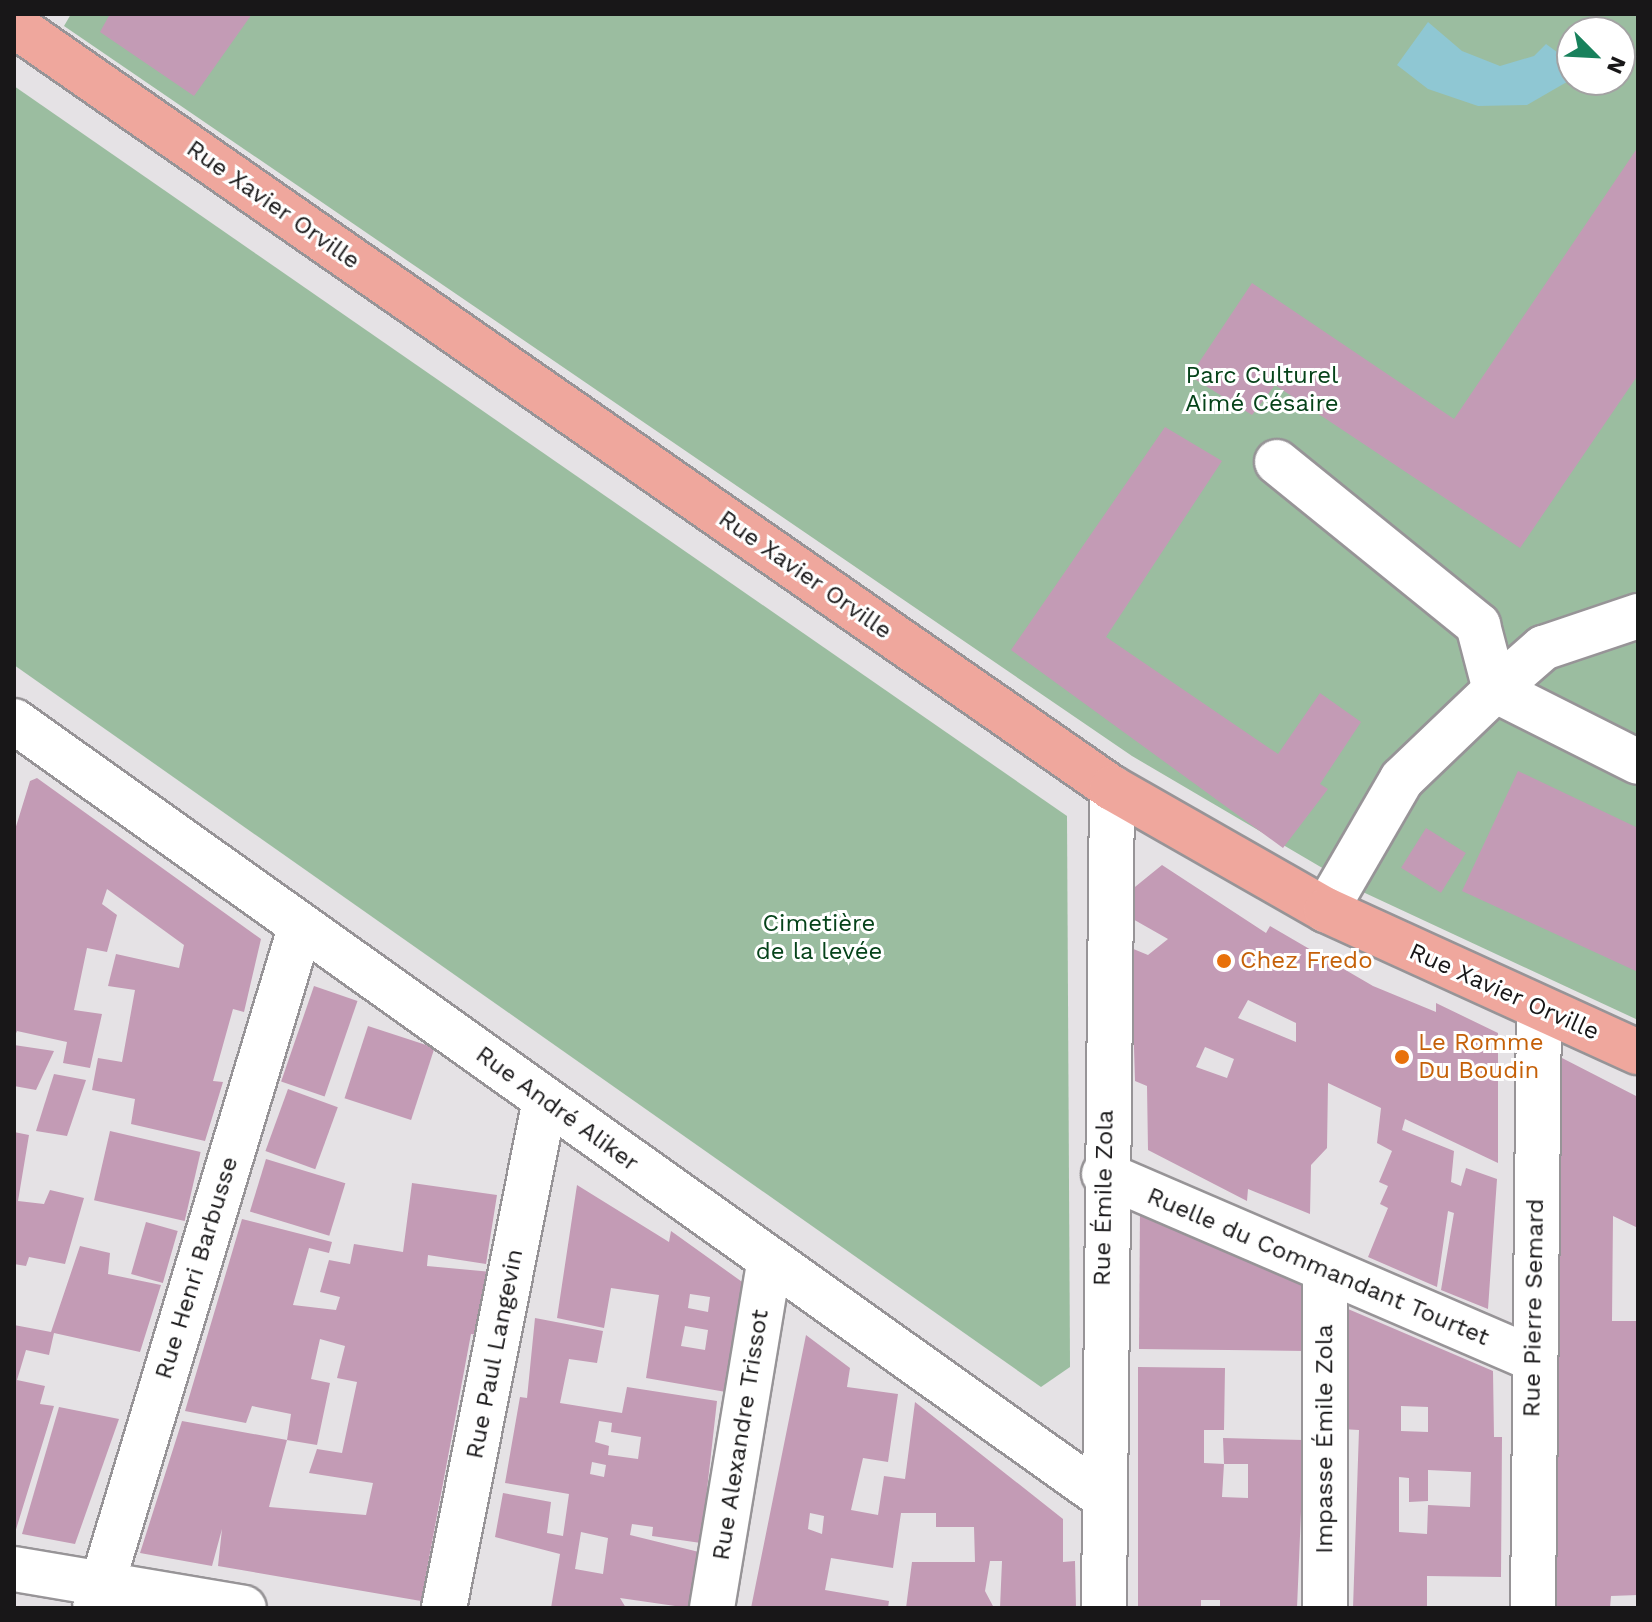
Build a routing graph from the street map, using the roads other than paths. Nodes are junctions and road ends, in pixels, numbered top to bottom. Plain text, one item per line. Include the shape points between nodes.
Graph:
1 (14, 25) edge
2 (1277, 462) dead end
3 (1638, 616) edge
4 (1495, 690) junction
5 (15, 724) edge
6 (1638, 762) edge
7 (1112, 788) junction
8 (1326, 910) junction
9 (300, 928) junction
10 (1539, 1009) junction
11 (1638, 1052) edge
12 (545, 1100) junction
13 (1104, 1174) junction
14 (769, 1262) junction
15 (1325, 1270) junction
16 (1533, 1359) junction
17 (1102, 1496) junction
18 (14, 1569) edge
19 (98, 1596) edge
20 (244, 1608) edge
21 (444, 1608) edge
22 (712, 1608) edge
23 (1104, 1608) edge
24 (1325, 1608) edge
25 (1533, 1608) edge

1 - 7 main road, Rue Xavier Orville
2 - 4 street via 1478,625
3 - 4 street via 1543,648
4 - 6 street
4 - 8 street via 1402,779
5 - 9 street, Rue André Aliker
7 - 8 main road, Rue Xavier Orville
7 - 13 street, Rue Émile Zola
8 - 10 main road, Rue Xavier Orville
9 - 12 street, Rue André Aliker
9 - 19 street, Rue Henri Barbusse
10 - 11 main road, Rue Xavier Orville
10 - 16 street, Rue Pierre Semard
12 - 14 street, Rue André Aliker
12 - 21 street, Rue Paul Langevin
13 - 15 street, Ruelle du Commandant Tourtet
13 - 17 street, Rue Émile Zola
14 - 17 street, Rue André Aliker
14 - 22 street, Rue Alexandre Trissot
15 - 16 street, Ruelle du Commandant Tourtet
15 - 24 street, Impasse Émile Zola
16 - 25 street, Rue Pierre Semard
17 - 23 street, Rue Émile Zola
18 - 19 street
19 - 20 street

